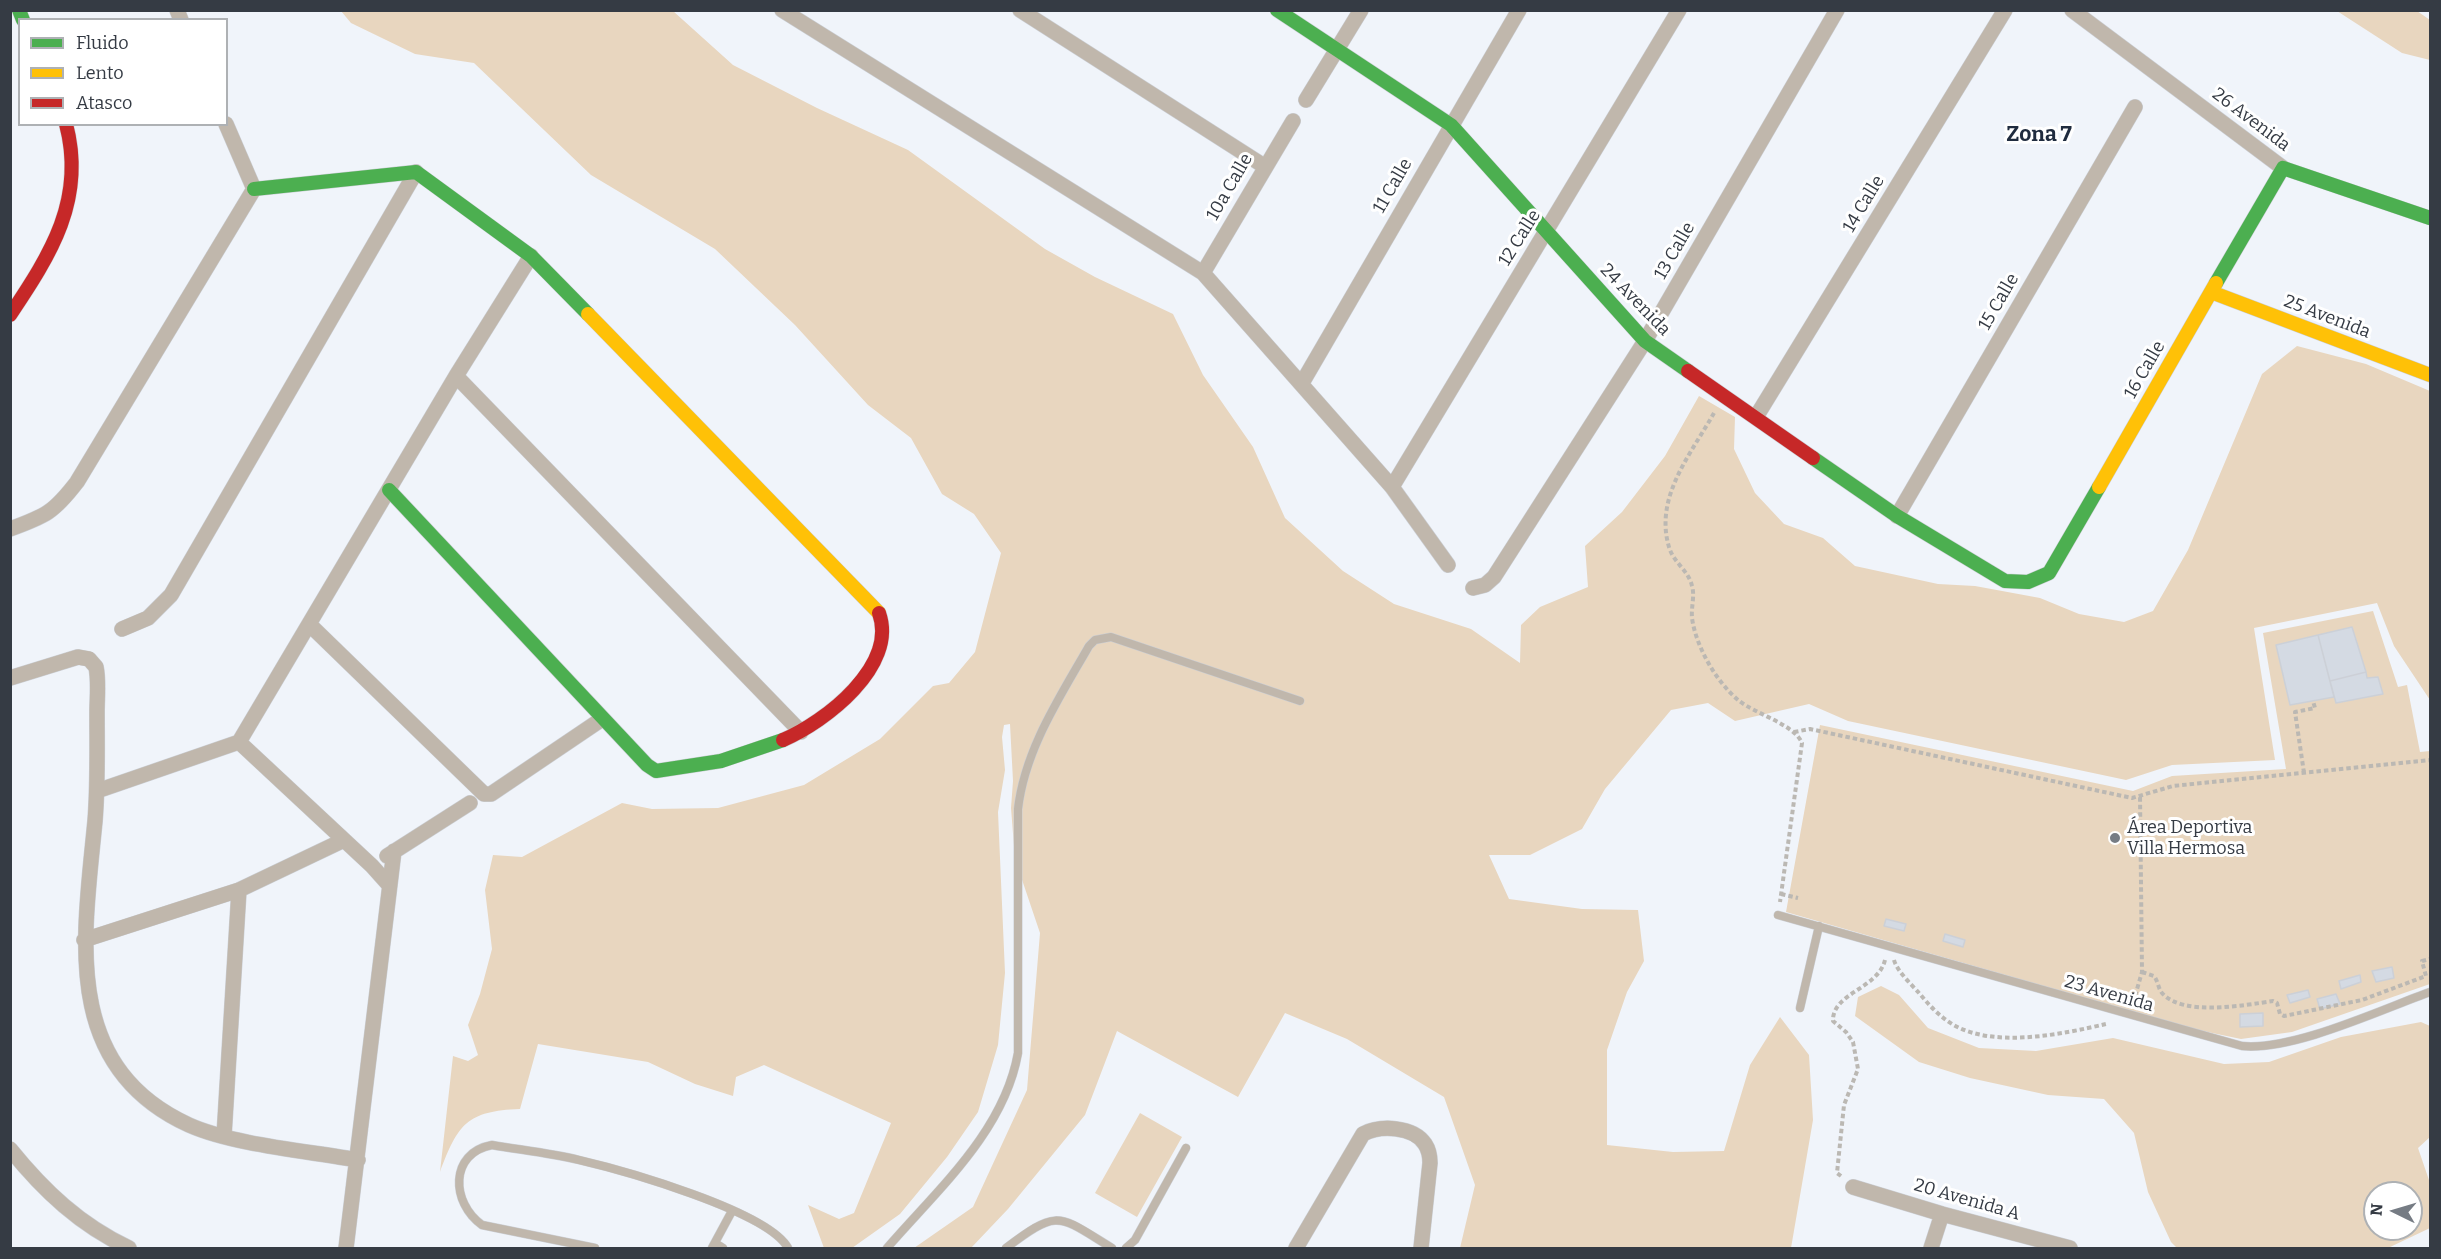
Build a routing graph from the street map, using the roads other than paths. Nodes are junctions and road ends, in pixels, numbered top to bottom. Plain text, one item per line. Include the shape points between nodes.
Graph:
1 (782, 10) edge
2 (1020, 10) edge
3 (1277, 10) edge
4 (1361, 10) edge
5 (1519, 10) edge
6 (1679, 10) edge
7 (1837, 10) edge
8 (2005, 10) edge
9 (2072, 10) edge
10 (1338, 50) junction
11 (1306, 100) dead end
12 (2135, 107) dead end
13 (1293, 121) dead end
14 (1451, 125) junction
15 (67, 126) edge
16 (227, 126) edge
17 (1264, 166) junction
18 (2283, 168) junction
19 (416, 172) junction
20 (254, 189) junction
21 (2430, 218) edge
22 (1547, 233) junction
23 (531, 256) junction
24 (1203, 273) junction
25 (2211, 292) junction
26 (10, 315) edge
27 (1645, 341) junction
28 (2430, 375) edge
29 (456, 376) junction
30 (1302, 383) junction
31 (1756, 417) junction
32 (1392, 487) junction
33 (389, 490) junction
34 (1897, 516) junction
35 (10, 529) edge
36 (1448, 565) dead end
37 (2033, 582) joint
38 (1473, 588) dead end
39 (309, 624) junction
40 (122, 629) dead end
41 (10, 678) edge
42 (1300, 701) dead end
43 (602, 719) junction
44 (801, 732) junction
45 (239, 742) junction
46 (98, 791) junction
47 (470, 803) dead end
48 (344, 840) junction
49 (394, 851) junction
50 (372, 866) junction
51 (389, 885) junction
52 (239, 890) junction
53 (1778, 915) road end
54 (1819, 926) junction
55 (84, 940) junction
56 (2430, 992) edge
57 (1800, 1008) dead end
58 (224, 1136) junction
59 (1186, 1148) dead end
60 (10, 1149) edge
61 (358, 1160) junction
62 (1853, 1187) road end
63 (732, 1211) junction
64 (1942, 1214) junction
65 (714, 1246) edge
66 (129, 1248) edge
67 (346, 1248) edge
68 (595, 1248) edge
69 (723, 1248) edge
70 (788, 1248) edge
71 (887, 1248) edge
72 (1006, 1248) edge
73 (1112, 1248) edge
74 (1126, 1248) edge
75 (1296, 1248) edge
76 (1421, 1248) edge
77 (1931, 1248) edge
78 (2070, 1248) edge

1 - 24 street
2 - 17 street
3 - 10 main road, 24 Avenida
4 - 10 street
5 - 14 street, 11 Calle
6 - 22 street, 12 Calle
7 - 27 street, 13 Calle
8 - 31 street, 14 Calle
9 - 18 street, 26 Avenida
10 - 11 street
10 - 14 main road, 24 Avenida
12 - 34 street, 15 Calle
13 - 17 street, 10a Calle
14 - 22 main road, 24 Avenida
14 - 30 street, 11 Calle
15 - 26 main road via 74,153 69,207
16 - 20 street
17 - 24 street, 10a Calle
18 - 21 main road, 26 Avenida
18 - 25 main road, 16 Calle
19 - 20 main road
19 - 23 main road
19 - 40 street via 171,595 148,618
20 - 35 street via 76,482 57,508
22 - 27 main road, 24 Avenida
22 - 32 street, 12 Calle
23 - 29 street
23 - 44 main road via 878,611 882,639 867,670 851,693 827,716
24 - 30 street
25 - 28 main road, 25 Avenida
25 - 37 main road, 16 Calle via 2049,573
27 - 31 main road, 24 Avenida
27 - 38 street, 13 Calle via 1494,577
29 - 33 street
29 - 44 street
30 - 32 street
31 - 34 main road, 24 Avenida
32 - 36 street
33 - 39 street
33 - 43 main road
34 - 37 main road, 24 Avenida via 2005,581
39 - 43 street via 484,794 490,794
39 - 45 street
41 - 46 street via 78,657 86,657 94,664
42 - 71 lane via 1111,637 1095,640 1089,646 1043,728 1021,786 1018,1053 1011,1083 993,1122 968,1156
43 - 44 main road via 656,771 718,763
45 - 46 street
45 - 48 street
46 - 55 street
47 - 49 street
48 - 50 street
48 - 52 street
49 - 50 street
49 - 51 street
50 - 51 street
51 - 61 street
52 - 55 street
52 - 58 street
53 - 54 lane, 23 Avenida
54 - 56 lane, 23 Avenida via 2242,1046 2291,1042
54 - 57 lane
55 - 58 street via 88,996 100,1035 131,1085 189,1125
58 - 61 street
59 - 74 lane via 1135,1240
60 - 66 street via 37,1182 72,1214 106,1238
61 - 67 street
62 - 64 street, 20 Avenida A
63 - 65 lane
63 - 68 lane via 670,1186 578,1160 492,1145 482,1147 466,1160 460,1182 461,1201 482,1225
63 - 70 lane via 776,1234
64 - 77 street
64 - 78 street, 20 Avenida A
65 - 69 lane
72 - 73 lane via 1043,1222 1056,1220 1080,1228
75 - 76 street via 1362,1134 1383,1127 1414,1136 1425,1142 1429,1152

